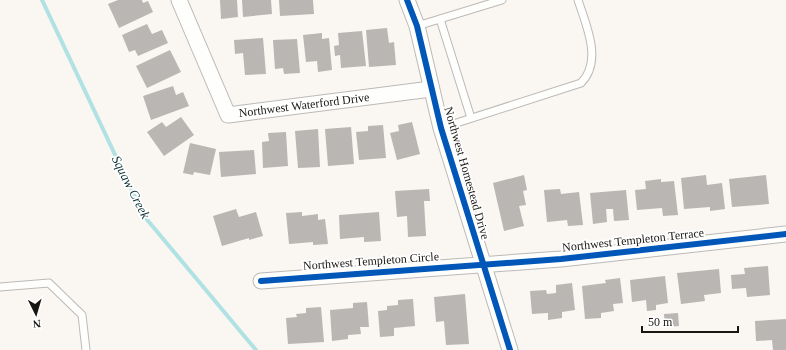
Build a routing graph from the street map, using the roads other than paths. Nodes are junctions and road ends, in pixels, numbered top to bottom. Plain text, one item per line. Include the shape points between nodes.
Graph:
1 (179, 0) edge
2 (407, 0) edge
3 (502, 0) edge
4 (578, 0) edge
5 (440, 19) junction
6 (417, 26) junction
7 (432, 89) junction
8 (470, 118) junction
9 (441, 128) junction
10 (786, 234) edge
11 (482, 264) junction
12 (261, 281) dead end
13 (0, 287) edge
14 (86, 350) edge
15 (510, 350) edge

1 - 7 street, Northwest Waterford Drive via 228,115
2 - 6 street, Northwest Homestead Drive
3 - 5 lane
4 - 8 lane via 591,40 590,72 586,78 581,83
5 - 6 lane
5 - 8 lane
6 - 7 street, Northwest Homestead Drive
7 - 9 street, Northwest Homestead Drive
8 - 9 lane
9 - 11 street, Northwest Homestead Drive
10 - 11 street, Northwest Templeton Terrace via 561,259
11 - 12 street, Northwest Templeton Circle
11 - 15 street, Northwest Homestead Drive
13 - 14 lane via 49,283 82,315

